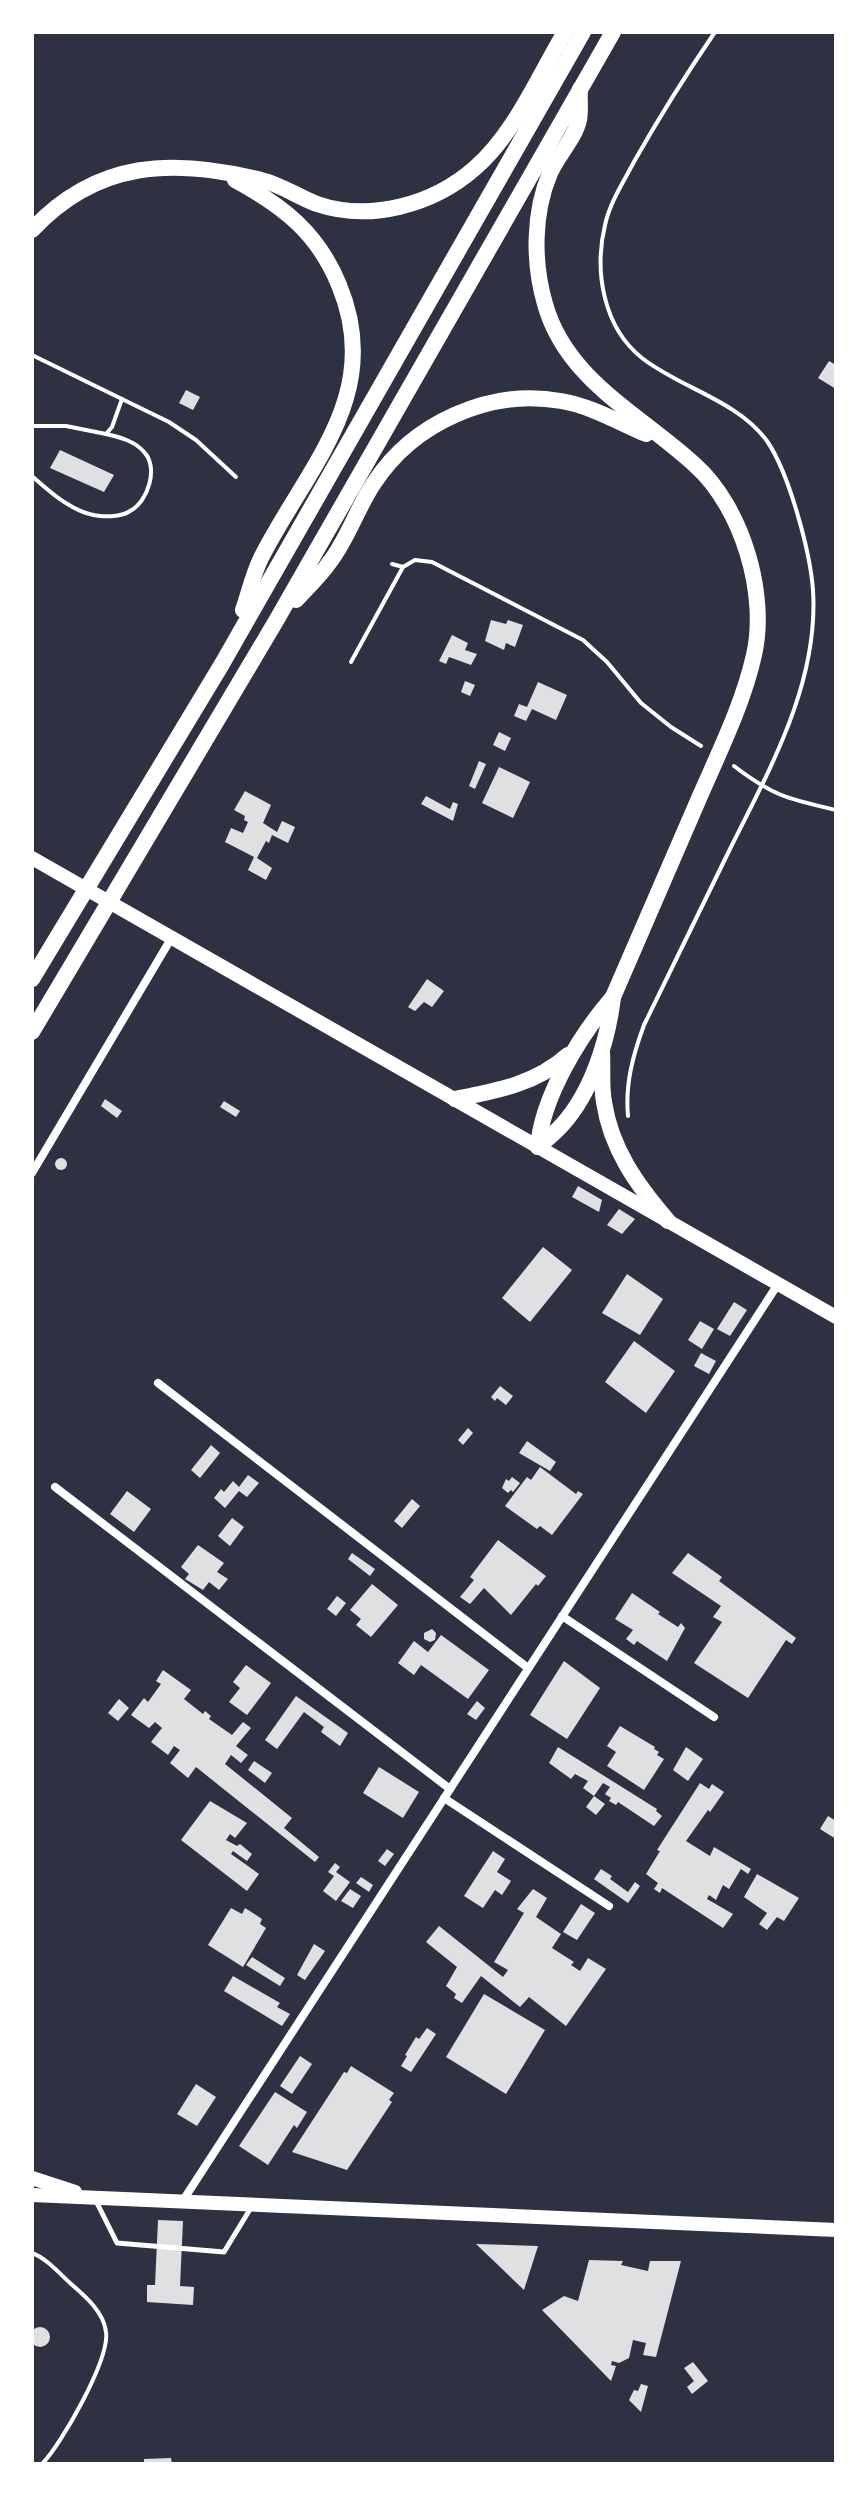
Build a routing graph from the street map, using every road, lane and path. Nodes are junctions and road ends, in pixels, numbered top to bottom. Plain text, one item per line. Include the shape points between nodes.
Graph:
1 (565, 32) edge
2 (583, 32) edge
3 (613, 32) edge
4 (715, 32) edge
5 (580, 89) junction
6 (219, 172) junction
7 (32, 230) edge
8 (32, 355) edge
9 (122, 399) junction
10 (32, 426) edge
11 (106, 434) junction
12 (668, 444) junction
13 (32, 476) edge
14 (236, 477) dead end
15 (392, 564) dead end
16 (403, 567) junction
17 (276, 621) junction
18 (231, 646) junction
19 (351, 662) dead end
20 (701, 746) dead end
21 (734, 766) dead end
22 (761, 787) junction
23 (836, 810) edge
24 (32, 858) edge
25 (172, 937) junction
26 (32, 979) edge
27 (613, 997) junction
28 (32, 1032) edge
29 (578, 1046) junction
30 (602, 1047) junction
31 (455, 1099) junction
32 (628, 1118) dead end
33 (538, 1147) junction
34 (32, 1173) edge
35 (668, 1221) junction
36 (778, 1284) junction
37 (836, 1317) edge
38 (158, 1383) dead end
39 (55, 1487) dead end
40 (562, 1616) junction
41 (528, 1668) junction
42 (714, 1717) dead end
43 (447, 1794) junction
44 (609, 1906) dead end
45 (32, 2178) edge
46 (32, 2195) edge
47 (94, 2198) junction
48 (181, 2203) junction
49 (252, 2206) junction
50 (836, 2230) edge
51 (32, 2253) edge
52 (42, 2464) edge

1 - 6 highway via 499,144 462,178 415,202 374,211 339,210 264,180
2 - 18 highway
3 - 5 highway
4 - 22 path via 616,195 600,249 601,284 611,319 625,341 652,365 742,417 766,439 788,489 809,566 812,627 805,678
5 - 12 highway via 579,121 550,174 538,219 537,260 545,306 567,351 592,382
5 - 17 highway
6 - 7 highway via 177,166 118,174 71,196
6 - 18 highway via 287,212 328,260 344,296 355,359 335,430 260,560
8 - 9 path
9 - 11 path
9 - 14 path via 196,440
10 - 11 path
11 - 13 path via 131,442 150,463 147,490 129,513 98,516 80,510
12 - 17 highway via 562,401 506,400 465,409 412,441 389,463 331,562
12 - 27 highway via 697,466 729,508 749,557 757,602 755,653 736,712
15 - 16 path
16 - 19 path
16 - 20 path via 415,560 432,562 583,640 641,703
17 - 28 highway
18 - 26 highway
21 - 22 path
22 - 23 path
22 - 32 path via 644,1025 626,1092
24 - 25 main road
25 - 31 main road
25 - 34 street
27 - 29 highway
27 - 30 highway
29 - 31 highway via 553,1069 526,1082
29 - 33 highway via 548,1098
30 - 33 highway via 577,1106
30 - 35 highway via 603,1100 611,1134 640,1189
31 - 33 main road
33 - 35 main road
35 - 36 main road
36 - 37 main road
36 - 40 street
38 - 41 street
39 - 43 street
40 - 41 street
40 - 42 street
41 - 43 street
43 - 44 street
43 - 48 street
45 - 47 main road
46 - 47 main road
47 - 48 main road
47 - 49 lane via 117,2243 224,2252
48 - 49 main road
49 - 50 main road
51 - 52 path via 89,2300 106,2330 102,2359 57,2447

